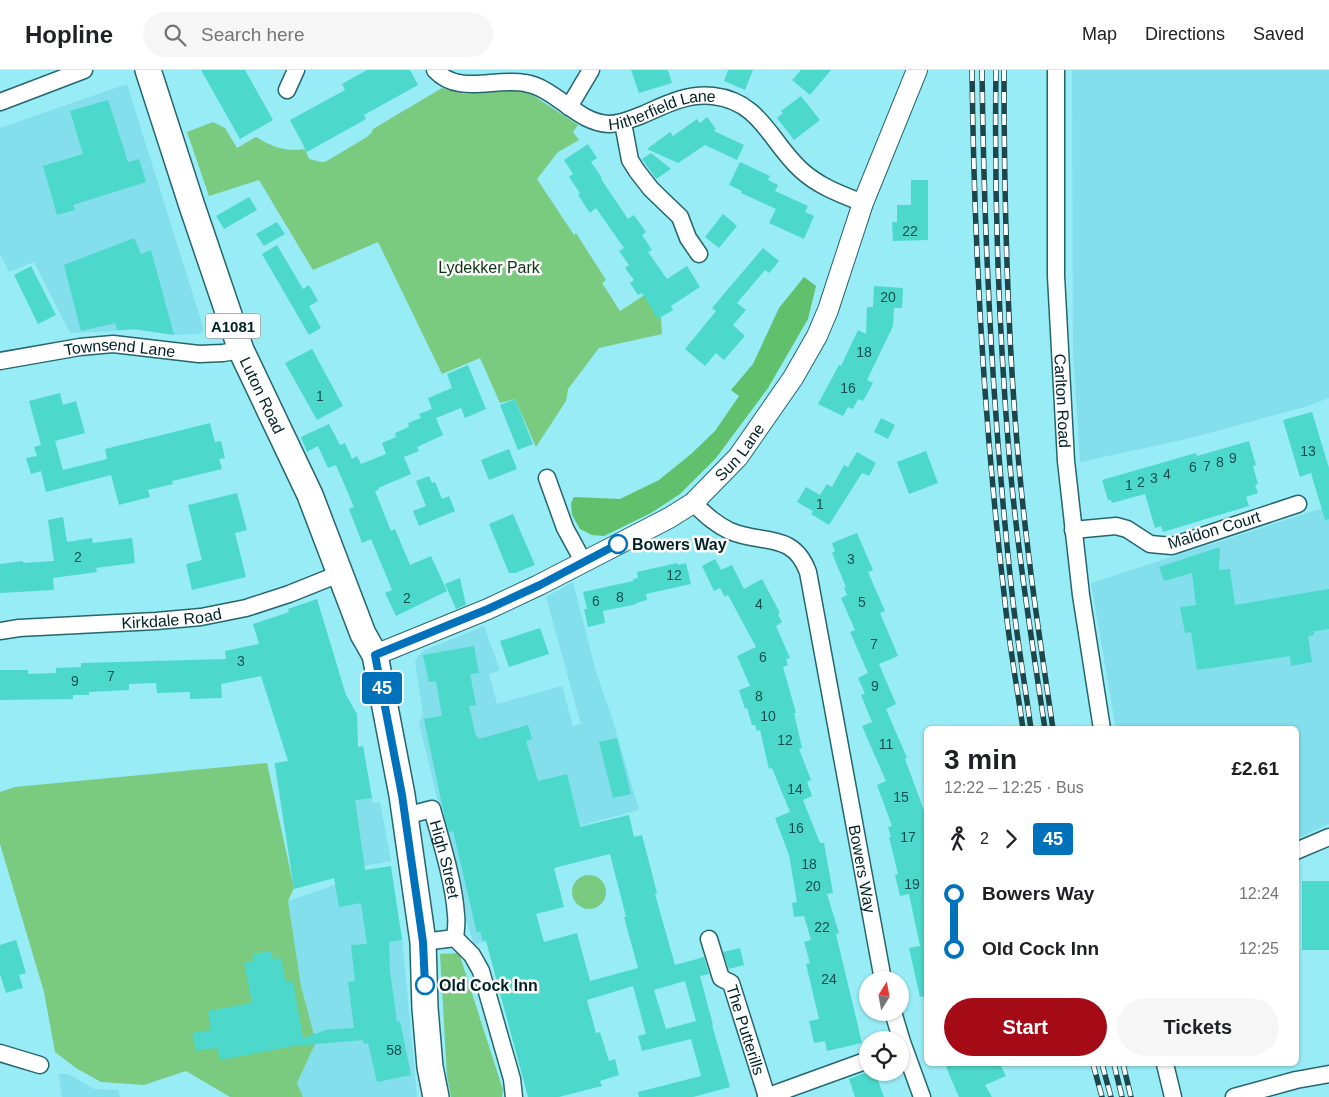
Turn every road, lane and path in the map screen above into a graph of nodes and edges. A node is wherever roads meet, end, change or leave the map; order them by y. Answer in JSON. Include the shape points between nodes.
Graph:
{"nodes":[{"id":1,"x":84,"y":70,"type":"edge"},
{"id":2,"x":148,"y":70,"type":"edge"},
{"id":3,"x":296,"y":70,"type":"edge"},
{"id":4,"x":435,"y":70,"type":"edge"},
{"id":5,"x":591,"y":70,"type":"edge"},
{"id":6,"x":916,"y":70,"type":"edge"},
{"id":7,"x":1056,"y":70,"type":"edge"},
{"id":8,"x":287,"y":90,"type":"dead end"},
{"id":9,"x":0,"y":102,"type":"edge"},
{"id":10,"x":569,"y":107,"type":"junction"},
{"id":11,"x":623,"y":123,"type":"junction"},
{"id":12,"x":862,"y":203,"type":"junction"},
{"id":13,"x":699,"y":254,"type":"dead end"},
{"id":14,"x":241,"y":350,"type":"junction"},
{"id":15,"x":0,"y":361,"type":"edge"},
{"id":16,"x":547,"y":478,"type":"dead end"},
{"id":17,"x":693,"y":503,"type":"junction"},
{"id":18,"x":1298,"y":504,"type":"dead end"},
{"id":19,"x":1074,"y":530,"type":"junction"},
{"id":20,"x":583,"y":561,"type":"junction"},
{"id":21,"x":339,"y":574,"type":"junction"},
{"id":22,"x":0,"y":631,"type":"edge"},
{"id":23,"x":375,"y":655,"type":"junction"},
{"id":24,"x":1102,"y":726,"type":"edge"},
{"id":25,"x":405,"y":816,"type":"junction"},
{"id":26,"x":1329,"y":837,"type":"edge"},
{"id":27,"x":1299,"y":851,"type":"edge"},
{"id":28,"x":455,"y":938,"type":"junction"},
{"id":29,"x":709,"y":939,"type":"dead end"},
{"id":30,"x":423,"y":942,"type":"junction"},
{"id":31,"x":882,"y":971,"type":"edge"},
{"id":32,"x":0,"y":1052,"type":"edge"},
{"id":33,"x":859,"y":1063,"type":"edge"},
{"id":34,"x":40,"y":1065,"type":"dead end"},
{"id":35,"x":909,"y":1065,"type":"edge"},
{"id":36,"x":1165,"y":1066,"type":"edge"},
{"id":37,"x":1329,"y":1074,"type":"edge"},
{"id":38,"x":436,"y":1097,"type":"edge"},
{"id":39,"x":514,"y":1097,"type":"edge"},
{"id":40,"x":766,"y":1097,"type":"edge"},
{"id":41,"x":922,"y":1097,"type":"edge"},
{"id":42,"x":1173,"y":1097,"type":"edge"},
{"id":43,"x":1234,"y":1097,"type":"edge"}],
"edges":[{"from":1,"to":9,"type":"street"},
{"from":2,"to":14,"type":"main road","name":"Luton Road","number":"A1081"},
{"from":3,"to":8,"type":"street"},
{"from":4,"to":10,"type":"street","name":"Hitherfield Lane","via":[[460,84],[510,81],[538,86]]},
{"from":5,"to":10,"type":"street"},
{"from":6,"to":12,"type":"street","name":"Sun Lane"},
{"from":7,"to":19,"type":"street","name":"Carlton Road","via":[[1056,276],[1066,461]]},
{"from":10,"to":11,"type":"street","name":"Hitherfield Lane","via":[[598,122]]},
{"from":11,"to":12,"type":"street","name":"Hitherfield Lane","via":[[686,97],[700,95],[728,99],[755,114],[795,164],[818,183]]},
{"from":11,"to":13,"type":"street","via":[[630,160],[651,189],[680,217]]},
{"from":12,"to":17,"type":"street","name":"Sun Lane","via":[[828,310],[808,353],[738,457]]},
{"from":14,"to":15,"type":"street","name":"Townsend Lane","via":[[199,354],[113,344],[80,346]]},
{"from":14,"to":21,"type":"main road","name":"Luton Road","number":"A1081","via":[[310,495]]},
{"from":16,"to":20,"type":"street","via":[[564,528]]},
{"from":17,"to":20,"type":"street","name":"Sun Lane"},
{"from":17,"to":31,"type":"street","name":"Bowers Way","via":[[712,522],[732,532],[782,542],[804,561]]},
{"from":18,"to":19,"type":"street","name":"Maldon Court","via":[[1172,546],[1150,544],[1116,526]]},
{"from":19,"to":24,"type":"street","name":"Carlton Road"},
{"from":20,"to":23,"type":"street","name":"Sun Lane","via":[[480,613]]},
{"from":21,"to":22,"type":"street","name":"Kirkdale Road","via":[[246,608],[201,617]]},
{"from":21,"to":23,"type":"main road","name":"High Street","number":"A1081"},
{"from":23,"to":25,"type":"main road","name":"High Street","number":"A1081"},
{"from":25,"to":28,"type":"street","name":"High Street","via":[[432,809],[457,916]]},
{"from":25,"to":30,"type":"main road","name":"High Street","number":"A1081"},
{"from":26,"to":27,"type":"street"},
{"from":28,"to":30,"type":"street"},
{"from":28,"to":39,"type":"street","via":[[472,955],[481,971],[512,1079]]},
{"from":29,"to":40,"type":"street","name":"The Putterills","via":[[721,978],[731,984]]},
{"from":30,"to":38,"type":"main road","name":"High Street","number":"A1081","via":[[425,1008]]},
{"from":32,"to":34,"type":"street"},
{"from":33,"to":40,"type":"street"},
{"from":35,"to":41,"type":"street"},
{"from":36,"to":42,"type":"street"},
{"from":37,"to":43,"type":"street"}]}
